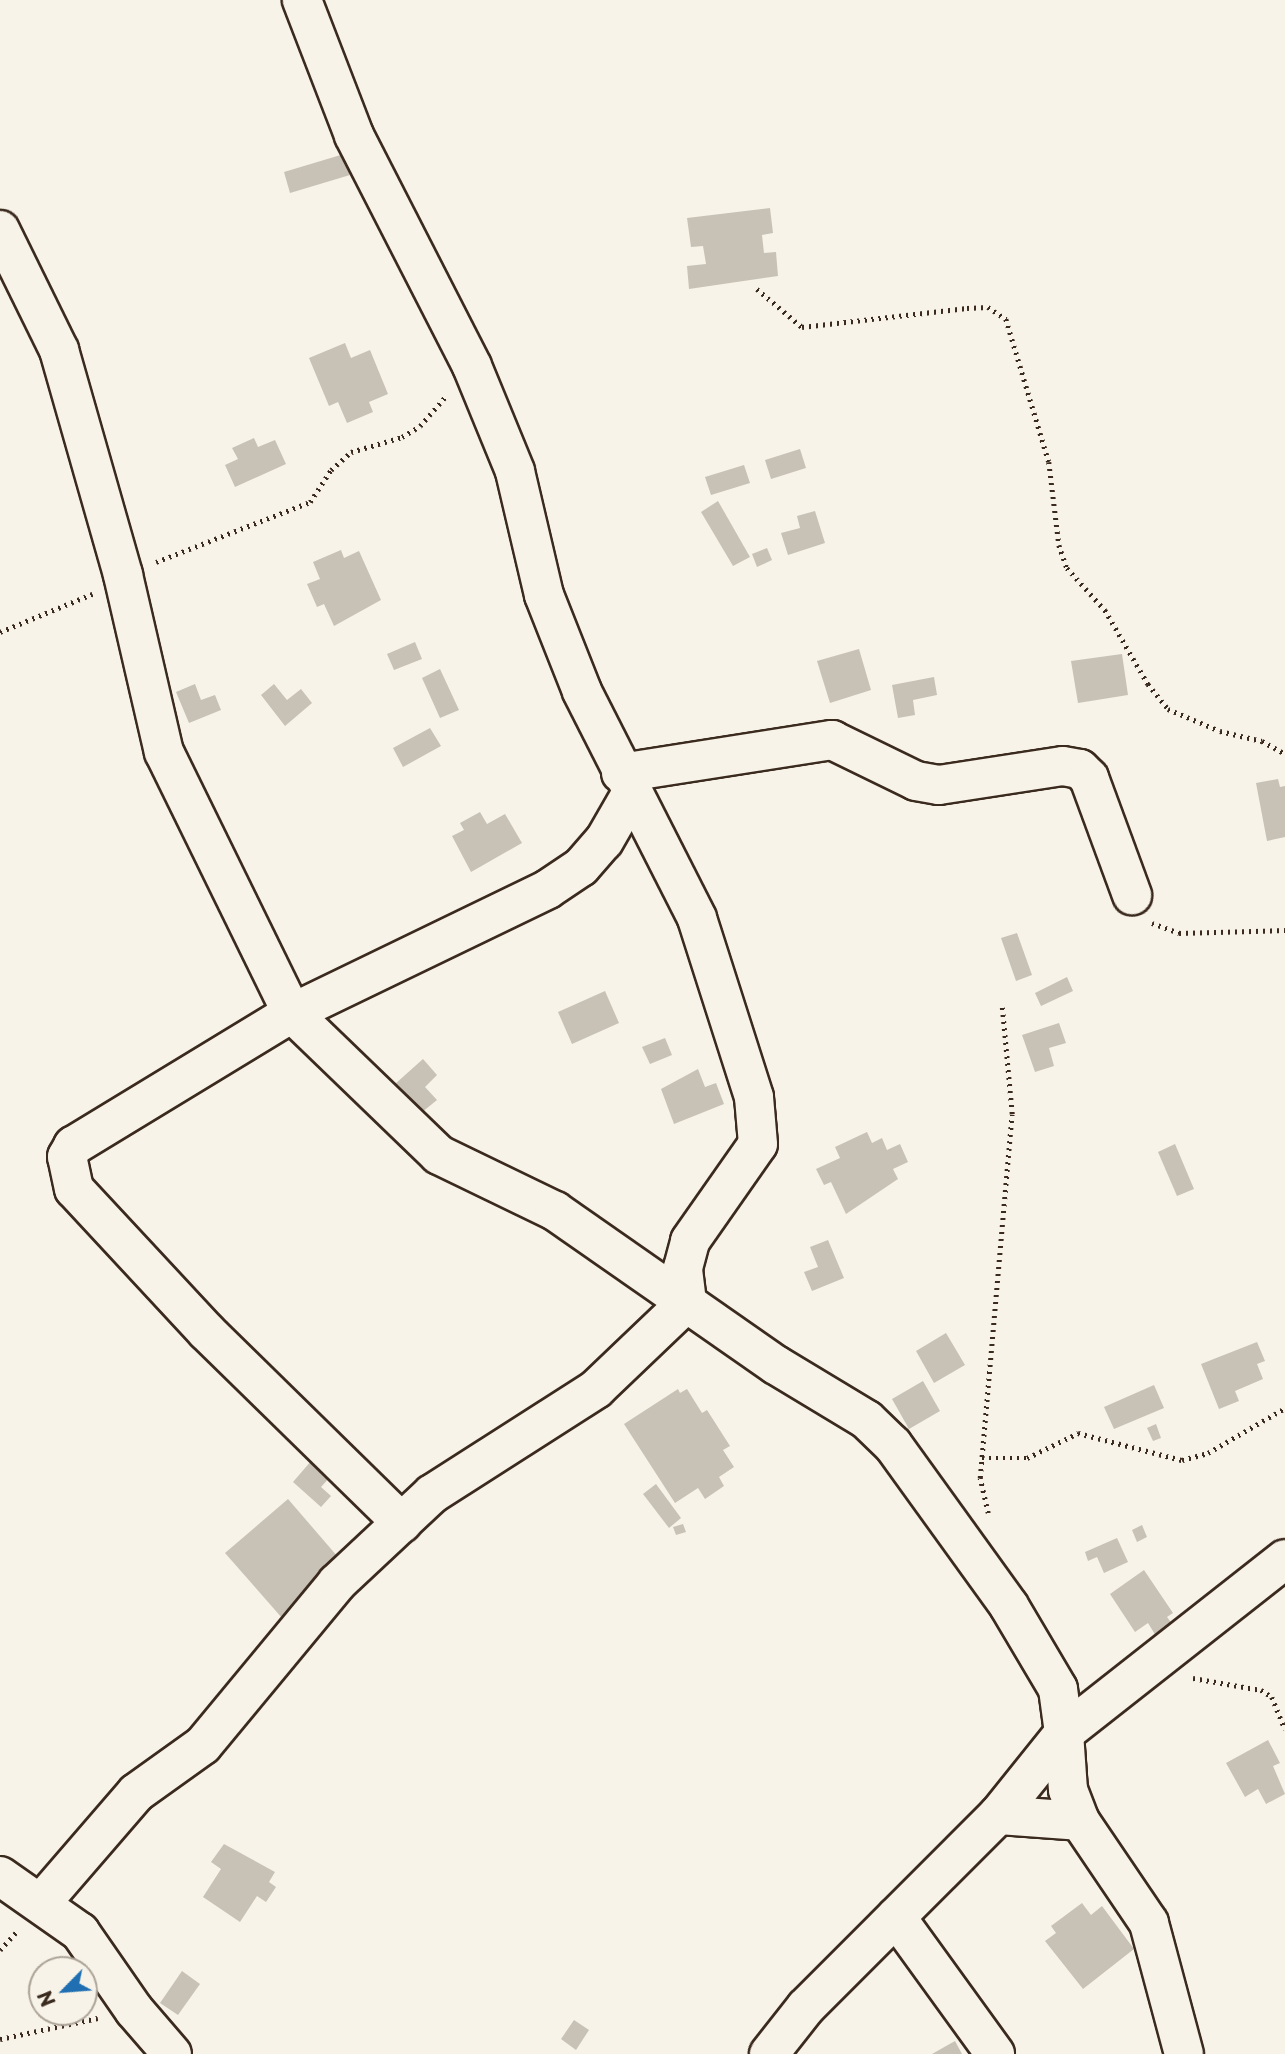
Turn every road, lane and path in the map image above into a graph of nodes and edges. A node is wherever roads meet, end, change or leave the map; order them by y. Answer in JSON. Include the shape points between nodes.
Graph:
{"nodes":[{"id":1,"x":302,"y":0,"type":"edge"},
{"id":2,"x":0,"y":230,"type":"edge"},
{"id":3,"x":757,"y":289,"type":"dead end"},
{"id":4,"x":472,"y":366,"type":"junction"},
{"id":5,"x":123,"y":575,"type":"junction"},
{"id":6,"x":0,"y":632,"type":"edge"},
{"id":7,"x":1285,"y":754,"type":"edge"},
{"id":8,"x":626,"y":784,"type":"junction"},
{"id":9,"x":1132,"y":895,"type":"joint"},
{"id":10,"x":1285,"y":930,"type":"edge"},
{"id":11,"x":1002,"y":1007,"type":"dead end"},
{"id":12,"x":292,"y":1013,"type":"junction"},
{"id":13,"x":687,"y":1302,"type":"junction"},
{"id":14,"x":1285,"y":1408,"type":"edge"},
{"id":15,"x":982,"y":1458,"type":"junction"},
{"id":16,"x":988,"y":1516,"type":"dead end"},
{"id":17,"x":402,"y":1523,"type":"junction"},
{"id":18,"x":1285,"y":1559,"type":"edge"},
{"id":19,"x":1143,"y":1670,"type":"junction"},
{"id":20,"x":1285,"y":1730,"type":"edge"},
{"id":21,"x":1064,"y":1733,"type":"junction"},
{"id":22,"x":998,"y":1815,"type":"junction"},
{"id":23,"x":1080,"y":1821,"type":"junction"},
{"id":24,"x":0,"y":1876,"type":"edge"},
{"id":25,"x":42,"y":1902,"type":"junction"},
{"id":26,"x":896,"y":1917,"type":"junction"},
{"id":27,"x":134,"y":2010,"type":"junction"},
{"id":28,"x":0,"y":2039,"type":"edge"},
{"id":29,"x":172,"y":2054,"type":"edge"},
{"id":30,"x":769,"y":2054,"type":"edge"},
{"id":31,"x":995,"y":2054,"type":"edge"},
{"id":32,"x":1184,"y":2054,"type":"edge"}],
"edges":[{"from":1,"to":4,"type":"street","via":[[354,135]]},
{"from":2,"to":5,"type":"street","via":[[59,350]]},
{"from":3,"to":7,"type":"path","via":[[802,327],[988,307],[1006,319],[1049,462],[1059,545],[1067,568],[1113,621],[1147,684],[1168,709],[1220,731],[1262,741]]},
{"from":4,"to":5,"type":"path","via":[[420,426],[402,437],[351,452],[331,470],[310,502]]},
{"from":4,"to":8,"type":"street","via":[[514,471],[558,634]]},
{"from":5,"to":6,"type":"path","via":[[93,593]]},
{"from":5,"to":12,"type":"street","via":[[164,752]]},
{"from":8,"to":9,"type":"street","via":[[832,740],[916,781],[939,785],[1063,766],[1080,769],[1089,778]]},
{"from":8,"to":12,"type":"street","via":[[604,841],[581,867],[548,889]]},
{"from":8,"to":13,"type":"street","via":[[697,918],[759,1124],[758,1144],[748,1162],[686,1252]]},
{"from":9,"to":10,"type":"path","via":[[1147,920],[1179,933]]},
{"from":11,"to":15,"type":"path","via":[[1012,1114]]},
{"from":12,"to":13,"type":"street","via":[[439,1155],[555,1211]]},
{"from":12,"to":17,"type":"street","via":[[73,1146],[67,1157],[67,1175],[74,1189],[207,1332]]},
{"from":13,"to":17,"type":"street","via":[[596,1389],[459,1474]]},
{"from":13,"to":21,"type":"street","via":[[776,1365],[844,1402],[893,1445],[1016,1618],[1058,1689]]},
{"from":14,"to":15,"type":"path","via":[[1208,1453],[1182,1460],[1078,1433],[1027,1458]]},
{"from":15,"to":16,"type":"path","via":[[980,1478]]},
{"from":17,"to":25,"type":"street","via":[[337,1583],[203,1745],[136,1793]]},
{"from":18,"to":19,"type":"street"},
{"from":19,"to":20,"type":"path","via":[[1261,1690],[1272,1697]]},
{"from":19,"to":21,"type":"street"},
{"from":21,"to":22,"type":"street"},
{"from":21,"to":23,"type":"street","via":[[1068,1790]]},
{"from":22,"to":23,"type":"street"},
{"from":22,"to":26,"type":"street"},
{"from":23,"to":32,"type":"street","via":[[1149,1923]]},
{"from":24,"to":25,"type":"street"},
{"from":25,"to":27,"type":"street","via":[[80,1932]]},
{"from":26,"to":30,"type":"street","via":[[806,2007]]},
{"from":26,"to":31,"type":"street"},
{"from":27,"to":28,"type":"path"},
{"from":27,"to":29,"type":"street"}]}
